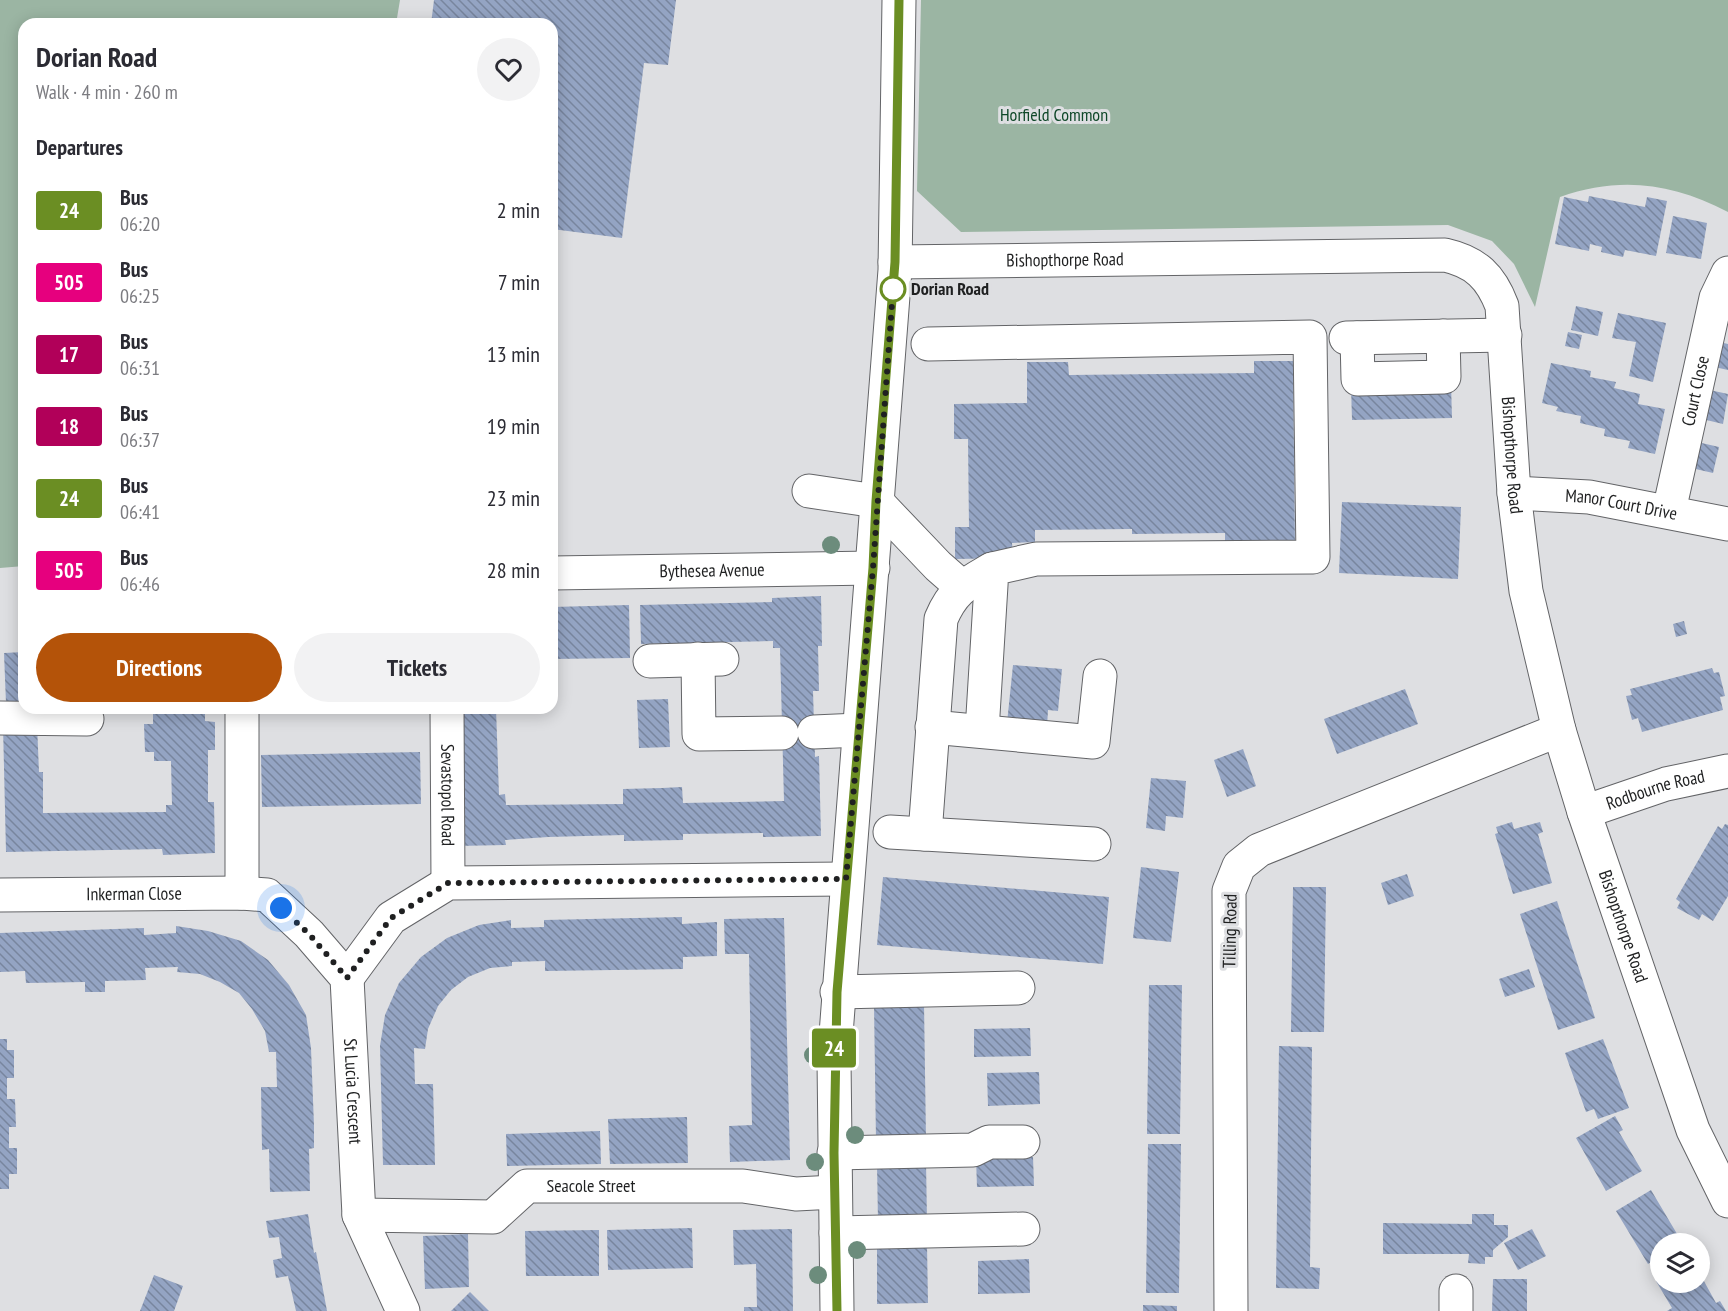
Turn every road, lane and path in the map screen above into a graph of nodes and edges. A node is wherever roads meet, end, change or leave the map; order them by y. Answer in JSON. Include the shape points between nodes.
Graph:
{"nodes":[{"id":1,"x":899,"y":0,"type":"edge"},
{"id":2,"x":895,"y":262,"type":"junction"},
{"id":3,"x":1728,"y":274,"type":"edge"},
{"id":4,"x":1505,"y":334,"type":"junction"},
{"id":5,"x":1352,"y":338,"type":"dead end"},
{"id":6,"x":928,"y":344,"type":"dead end"},
{"id":7,"x":809,"y":491,"type":"dead end"},
{"id":8,"x":1514,"y":492,"type":"junction"},
{"id":9,"x":876,"y":501,"type":"junction"},
{"id":10,"x":1669,"y":511,"type":"junction"},
{"id":11,"x":1728,"y":524,"type":"edge"},
{"id":12,"x":873,"y":568,"type":"junction"},
{"id":13,"x":992,"y":569,"type":"junction"},
{"id":14,"x":558,"y":573,"type":"edge"},
{"id":15,"x":962,"y":586,"type":"junction"},
{"id":16,"x":650,"y":661,"type":"dead end"},
{"id":17,"x":1100,"y":676,"type":"dead end"},
{"id":18,"x":242,"y":714,"type":"edge"},
{"id":19,"x":447,"y":714,"type":"edge"},
{"id":20,"x":0,"y":718,"type":"edge"},
{"id":21,"x":87,"y":718,"type":"dead end"},
{"id":22,"x":932,"y":728,"type":"junction"},
{"id":23,"x":859,"y":730,"type":"junction"},
{"id":24,"x":1559,"y":730,"type":"junction"},
{"id":25,"x":982,"y":731,"type":"junction"},
{"id":26,"x":814,"y":732,"type":"dead end"},
{"id":27,"x":782,"y":733,"type":"dead end"},
{"id":28,"x":1728,"y":771,"type":"edge"},
{"id":29,"x":1584,"y":812,"type":"junction"},
{"id":30,"x":890,"y":832,"type":"dead end"},
{"id":31,"x":925,"y":834,"type":"junction"},
{"id":32,"x":1094,"y":844,"type":"dead end"},
{"id":33,"x":846,"y":879,"type":"junction"},
{"id":34,"x":448,"y":883,"type":"junction"},
{"id":35,"x":254,"y":894,"type":"junction"},
{"id":36,"x":0,"y":895,"type":"edge"},
{"id":37,"x":347,"y":978,"type":"junction"},
{"id":38,"x":1018,"y":988,"type":"dead end"},
{"id":39,"x":837,"y":992,"type":"junction"},
{"id":40,"x":1023,"y":1142,"type":"dead end"},
{"id":41,"x":834,"y":1153,"type":"junction"},
{"id":42,"x":835,"y":1192,"type":"junction"},
{"id":43,"x":1728,"y":1201,"type":"edge"},
{"id":44,"x":359,"y":1215,"type":"junction"},
{"id":45,"x":1023,"y":1229,"type":"dead end"},
{"id":46,"x":836,"y":1233,"type":"junction"},
{"id":47,"x":403,"y":1311,"type":"edge"},
{"id":48,"x":837,"y":1311,"type":"edge"},
{"id":49,"x":1231,"y":1311,"type":"edge"}],
"edges":[{"from":1,"to":2,"type":"street"},
{"from":2,"to":4,"type":"street","name":"Bishopthorpe Road","via":[[1445,255],[1475,265],[1492,284],[1502,306]]},
{"from":2,"to":9,"type":"street"},
{"from":3,"to":10,"type":"street","name":"Court Close","via":[[1716,298]]},
{"from":4,"to":5,"type":"street"},
{"from":4,"to":8,"type":"street","name":"Bishopthorpe Road"},
{"from":6,"to":13,"type":"street","via":[[1310,338],[1313,557],[1036,560]]},
{"from":7,"to":9,"type":"street"},
{"from":8,"to":10,"type":"street","name":"Manor Court Drive","via":[[1589,497]]},
{"from":8,"to":24,"type":"street","name":"Bishopthorpe Road","via":[[1526,591]]},
{"from":9,"to":12,"type":"street"},
{"from":9,"to":15,"type":"street"},
{"from":10,"to":11,"type":"street","name":"Manor Court Drive"},
{"from":12,"to":14,"type":"street","name":"Bythesea Avenue"},
{"from":12,"to":23,"type":"street"},
{"from":13,"to":15,"type":"street"},
{"from":13,"to":25,"type":"street"},
{"from":15,"to":22,"type":"street","via":[[949,599],[941,619]]},
{"from":16,"to":27,"type":"street","via":[[710,659],[699,734]]},
{"from":17,"to":25,"type":"street","via":[[1093,742]]},
{"from":18,"to":35,"type":"street"},
{"from":19,"to":34,"type":"street","name":"Sevastopol Road"},
{"from":20,"to":21,"type":"street"},
{"from":22,"to":25,"type":"street"},
{"from":22,"to":31,"type":"street"},
{"from":23,"to":26,"type":"street"},
{"from":23,"to":33,"type":"street"},
{"from":24,"to":29,"type":"street","name":"Bishopthorpe Road"},
{"from":24,"to":49,"type":"street","name":"Tilling Road","via":[[1259,850],[1239,866],[1229,891]]},
{"from":28,"to":29,"type":"street","name":"Rodbourne Road","via":[[1666,784]]},
{"from":29,"to":43,"type":"street","name":"Bishopthorpe Road","via":[[1693,1130]]},
{"from":30,"to":31,"type":"street"},
{"from":31,"to":32,"type":"street"},
{"from":33,"to":34,"type":"street"},
{"from":33,"to":39,"type":"street"},
{"from":34,"to":37,"type":"street","via":[[391,918]]},
{"from":35,"to":36,"type":"street","name":"Inkerman Close"},
{"from":35,"to":37,"type":"street","via":[[309,934]]},
{"from":37,"to":44,"type":"street","name":"St Lucia Crescent"},
{"from":38,"to":39,"type":"street"},
{"from":39,"to":41,"type":"street"},
{"from":40,"to":41,"type":"street","via":[[989,1142],[973,1150]]},
{"from":41,"to":42,"type":"street"},
{"from":42,"to":44,"type":"street","name":"Seacole Street","via":[[796,1194],[743,1186],[527,1186],[493,1217]]},
{"from":42,"to":46,"type":"street"},
{"from":44,"to":47,"type":"street","name":"St Lucia Crescent"},
{"from":45,"to":46,"type":"street"},
{"from":46,"to":48,"type":"street"}]}
